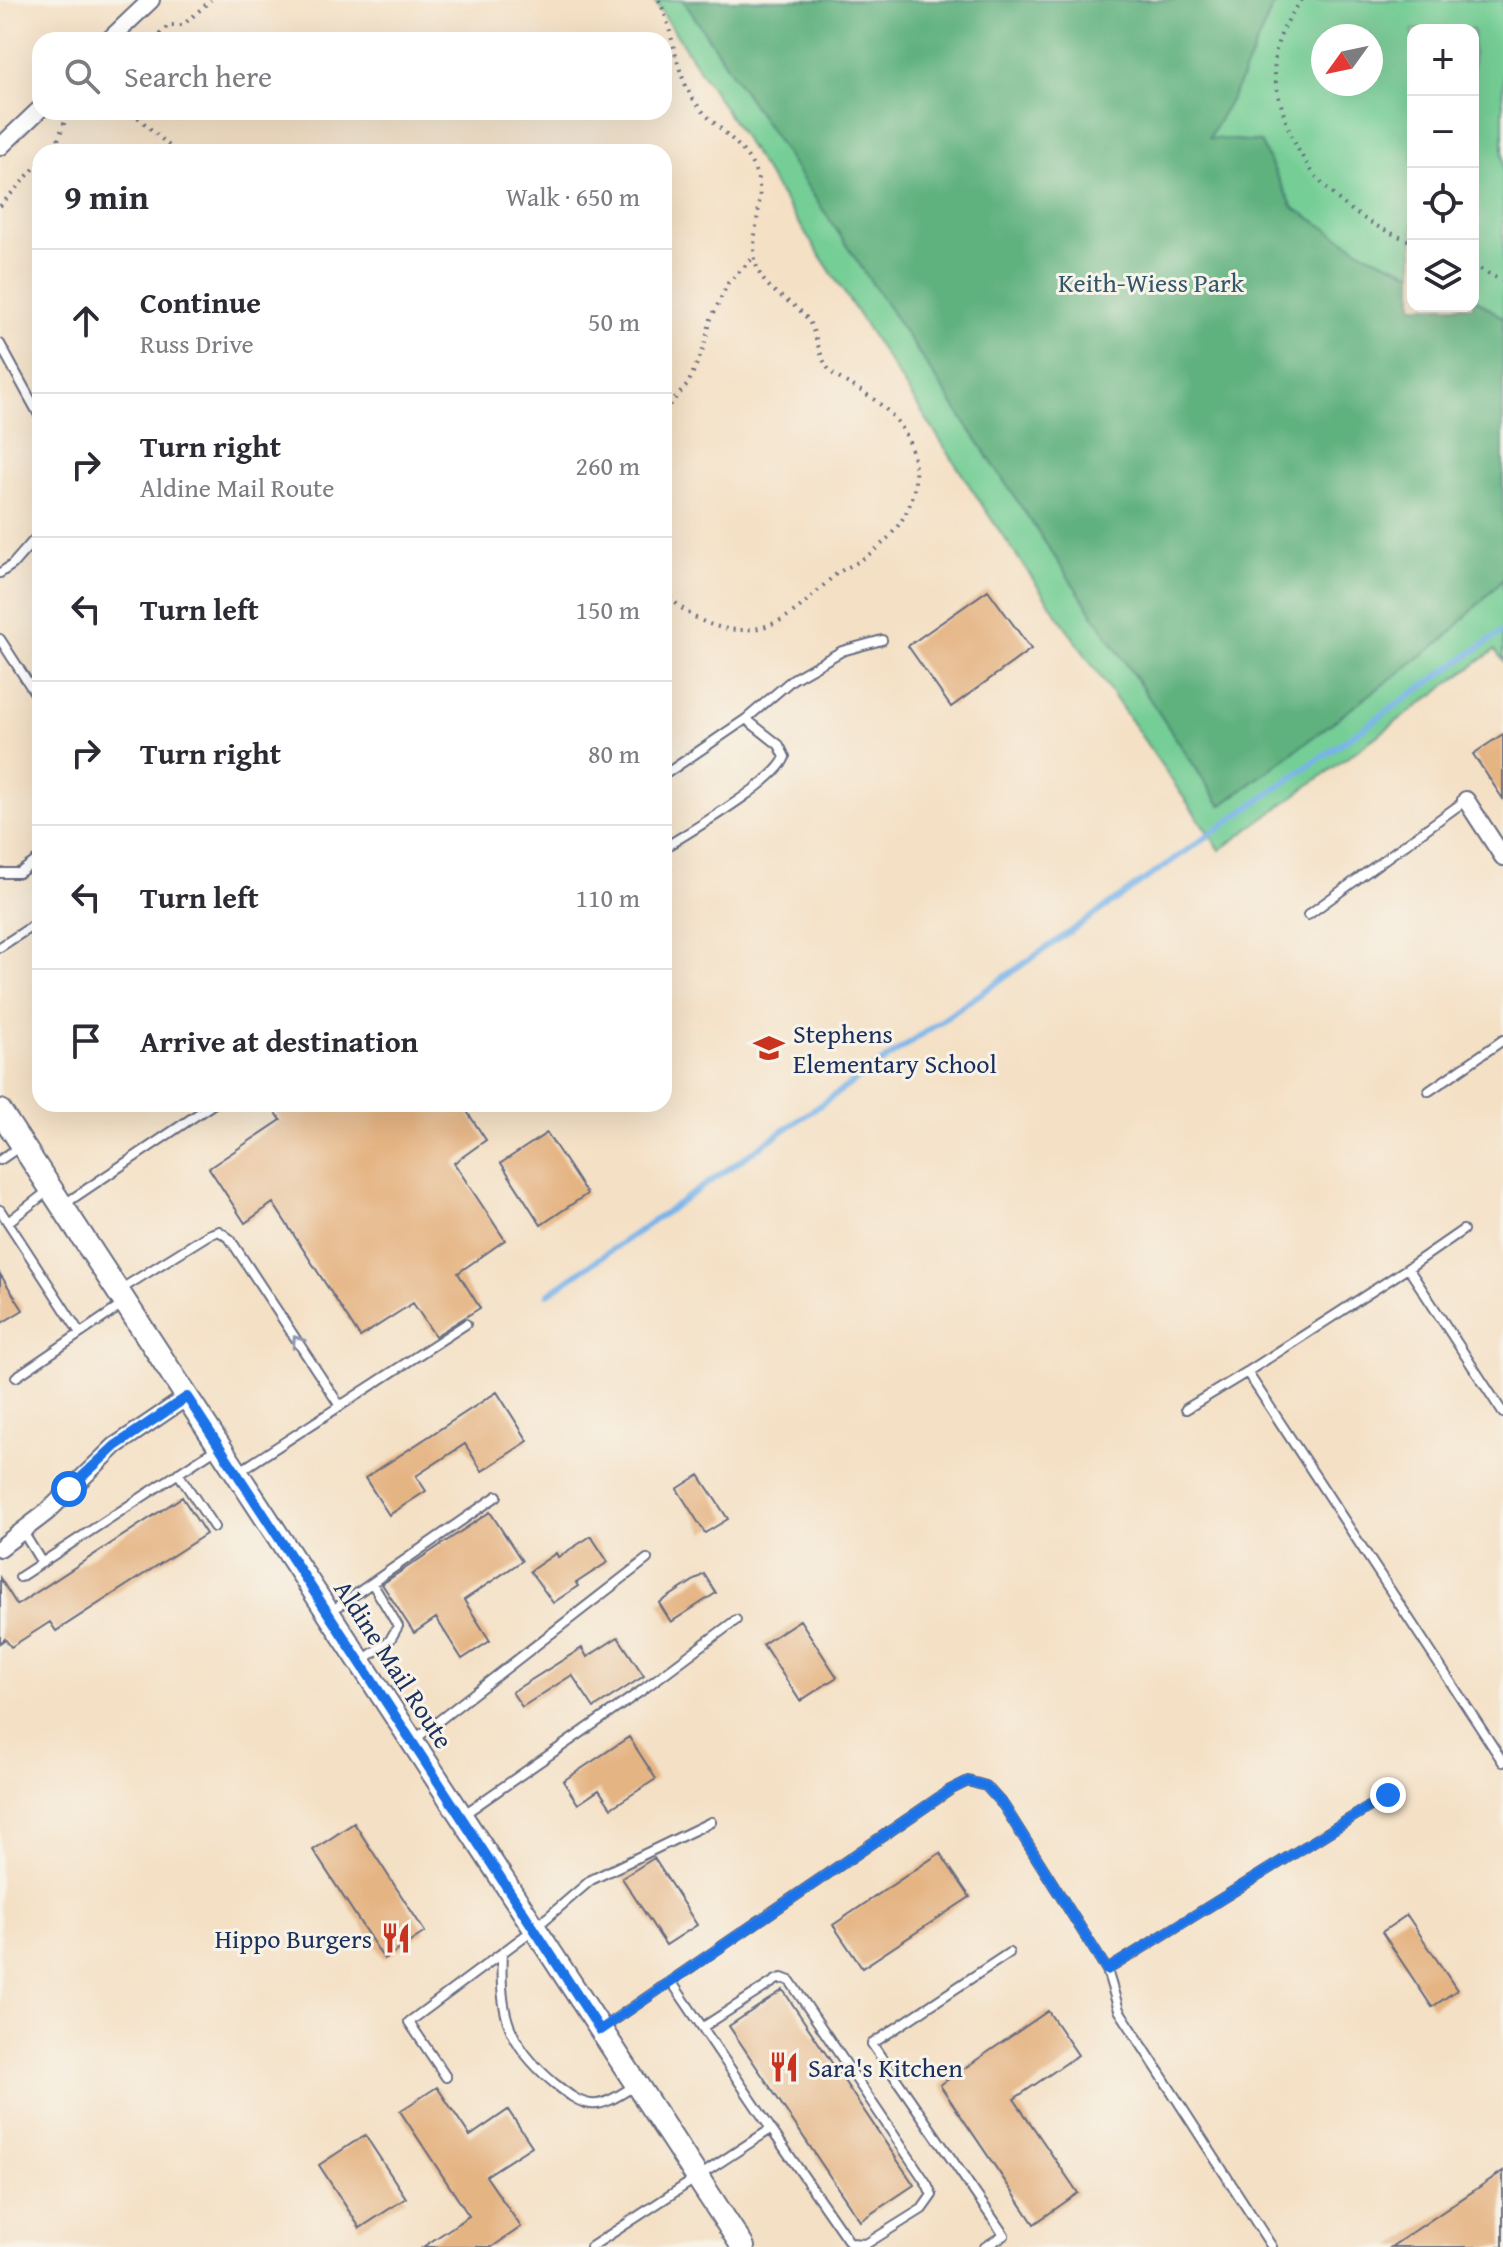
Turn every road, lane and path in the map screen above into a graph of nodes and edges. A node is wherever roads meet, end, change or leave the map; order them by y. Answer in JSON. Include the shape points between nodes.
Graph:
{"nodes":[{"id":1,"x":151,"y":0,"type":"edge"},
{"id":2,"x":211,"y":0,"type":"edge"},
{"id":3,"x":659,"y":0,"type":"edge"},
{"id":4,"x":1302,"y":0,"type":"edge"},
{"id":5,"x":117,"y":32,"type":"edge"},
{"id":6,"x":162,"y":32,"type":"edge"},
{"id":7,"x":672,"y":32,"type":"edge"},
{"id":8,"x":672,"y":33,"type":"edge"},
{"id":9,"x":32,"y":117,"type":"edge"},
{"id":10,"x":65,"y":120,"type":"edge"},
{"id":11,"x":141,"y":120,"type":"edge"},
{"id":12,"x":55,"y":144,"type":"edge"},
{"id":13,"x":167,"y":144,"type":"edge"},
{"id":14,"x":0,"y":147,"type":"edge"},
{"id":15,"x":32,"y":171,"type":"edge"},
{"id":16,"x":0,"y":206,"type":"edge"},
{"id":17,"x":1407,"y":240,"type":"edge"},
{"id":18,"x":753,"y":258,"type":"junction"},
{"id":19,"x":1479,"y":269,"type":"edge"},
{"id":20,"x":1503,"y":281,"type":"edge"},
{"id":21,"x":0,"y":344,"type":"edge"},
{"id":22,"x":32,"y":402,"type":"edge"},
{"id":23,"x":672,"y":402,"type":"edge"},
{"id":24,"x":32,"y":542,"type":"edge"},
{"id":25,"x":0,"y":573,"type":"edge"},
{"id":26,"x":672,"y":598,"type":"edge"},
{"id":27,"x":0,"y":639,"type":"edge"},
{"id":28,"x":882,"y":640,"type":"dead end"},
{"id":29,"x":32,"y":689,"type":"edge"},
{"id":30,"x":746,"y":719,"type":"junction"},
{"id":31,"x":672,"y":770,"type":"edge"},
{"id":32,"x":1466,"y":800,"type":"joint"},
{"id":33,"x":672,"y":843,"type":"edge"},
{"id":34,"x":1503,"y":857,"type":"edge"},
{"id":35,"x":32,"y":864,"type":"edge"},
{"id":36,"x":0,"y":873,"type":"edge"},
{"id":37,"x":1308,"y":915,"type":"dead end"},
{"id":38,"x":32,"y":926,"type":"edge"},
{"id":39,"x":0,"y":947,"type":"edge"},
{"id":40,"x":1503,"y":1040,"type":"edge"},
{"id":41,"x":1429,"y":1091,"type":"dead end"},
{"id":42,"x":0,"y":1111,"type":"edge"},
{"id":43,"x":200,"y":1112,"type":"edge"},
{"id":44,"x":22,"y":1145,"type":"junction"},
{"id":45,"x":0,"y":1160,"type":"edge"},
{"id":46,"x":57,"y":1197,"type":"junction"},
{"id":47,"x":0,"y":1210,"type":"edge"},
{"id":48,"x":8,"y":1222,"type":"junction"},
{"id":49,"x":1463,"y":1230,"type":"dead end"},
{"id":50,"x":1408,"y":1268,"type":"junction"},
{"id":51,"x":122,"y":1297,"type":"junction"},
{"id":52,"x":466,"y":1324,"type":"dead end"},
{"id":53,"x":80,"y":1333,"type":"junction"},
{"id":54,"x":1247,"y":1372,"type":"junction"},
{"id":55,"x":16,"y":1377,"type":"dead end"},
{"id":56,"x":187,"y":1397,"type":"junction"},
{"id":57,"x":340,"y":1406,"type":"junction"},
{"id":58,"x":1186,"y":1409,"type":"dead end"},
{"id":59,"x":1503,"y":1413,"type":"edge"},
{"id":60,"x":219,"y":1446,"type":"junction"},
{"id":61,"x":178,"y":1473,"type":"junction"},
{"id":62,"x":236,"y":1473,"type":"junction"},
{"id":63,"x":497,"y":1496,"type":"dead end"},
{"id":64,"x":214,"y":1527,"type":"dead end"},
{"id":65,"x":23,"y":1532,"type":"junction"},
{"id":66,"x":0,"y":1548,"type":"edge"},
{"id":67,"x":647,"y":1559,"type":"dead end"},
{"id":68,"x":42,"y":1563,"type":"junction"},
{"id":69,"x":20,"y":1577,"type":"dead end"},
{"id":70,"x":372,"y":1583,"type":"junction"},
{"id":71,"x":328,"y":1613,"type":"junction"},
{"id":72,"x":736,"y":1620,"type":"dead end"},
{"id":73,"x":360,"y":1663,"type":"junction"},
{"id":74,"x":411,"y":1742,"type":"junction"},
{"id":75,"x":1503,"y":1762,"type":"edge"},
{"id":76,"x":1388,"y":1795,"type":"dead end"},
{"id":77,"x":460,"y":1816,"type":"junction"},
{"id":78,"x":711,"y":1822,"type":"dead end"},
{"id":79,"x":534,"y":1929,"type":"junction"},
{"id":80,"x":502,"y":1953,"type":"junction"},
{"id":81,"x":1009,"y":1953,"type":"dead end"},
{"id":82,"x":1107,"y":1970,"type":"junction"},
{"id":83,"x":671,"y":1981,"type":"junction"},
{"id":84,"x":703,"y":2027,"type":"junction"},
{"id":85,"x":600,"y":2030,"type":"junction"},
{"id":86,"x":446,"y":2077,"type":"dead end"},
{"id":87,"x":637,"y":2085,"type":"junction"},
{"id":88,"x":771,"y":2129,"type":"junction"},
{"id":89,"x":698,"y":2179,"type":"junction"},
{"id":90,"x":591,"y":2247,"type":"edge"},
{"id":91,"x":743,"y":2247,"type":"edge"},
{"id":92,"x":985,"y":2247,"type":"edge"},
{"id":93,"x":1272,"y":2247,"type":"edge"}],
"edges":[{"from":1,"to":5,"type":"street"},
{"from":2,"to":6,"type":"path","via":[[183,25],[169,25]]},
{"from":3,"to":7,"type":"path"},
{"from":4,"to":17,"type":"path","via":[[1276,50],[1275,86],[1291,139],[1314,175],[1341,203]]},
{"from":8,"to":18,"type":"path","via":[[689,93],[739,144],[757,175],[761,200]]},
{"from":9,"to":14,"type":"street"},
{"from":10,"to":12,"type":"path"},
{"from":11,"to":13,"type":"path"},
{"from":15,"to":16,"type":"path"},
{"from":18,"to":23,"type":"path","via":[[728,283],[688,384]]},
{"from":18,"to":26,"type":"path","via":[[768,286],[807,318],[830,370],[882,404],[902,427],[914,456],[914,489],[895,532],[884,543],[791,614],[764,627],[735,631],[710,625]]},
{"from":19,"to":20,"type":"path"},
{"from":21,"to":22,"type":"lane"},
{"from":24,"to":25,"type":"lane"},
{"from":27,"to":29,"type":"lane"},
{"from":28,"to":30,"type":"lane","via":[[842,651],[793,679]]},
{"from":30,"to":31,"type":"lane"},
{"from":30,"to":33,"type":"lane","via":[[779,745],[785,757],[782,767]]},
{"from":32,"to":34,"type":"street"},
{"from":32,"to":37,"type":"lane"},
{"from":35,"to":36,"type":"lane","via":[[19,873]]},
{"from":38,"to":39,"type":"lane"},
{"from":40,"to":41,"type":"lane"},
{"from":42,"to":44,"type":"main road","name":"Aldine Mail Route"},
{"from":43,"to":46,"type":"lane"},
{"from":44,"to":45,"type":"lane"},
{"from":44,"to":46,"type":"main road","name":"Aldine Mail Route"},
{"from":46,"to":48,"type":"lane"},
{"from":46,"to":51,"type":"main road","name":"Aldine Mail Route"},
{"from":47,"to":48,"type":"lane"},
{"from":48,"to":53,"type":"lane"},
{"from":49,"to":50,"type":"lane"},
{"from":50,"to":54,"type":"lane"},
{"from":50,"to":59,"type":"lane"},
{"from":51,"to":53,"type":"lane"},
{"from":51,"to":56,"type":"main road","name":"Aldine Mail Route"},
{"from":57,"to":51,"type":"lane","one_way":true,"via":[[230,1239],[219,1231]]},
{"from":52,"to":57,"type":"lane"},
{"from":53,"to":55,"type":"lane"},
{"from":54,"to":58,"type":"lane"},
{"from":54,"to":75,"type":"lane"},
{"from":56,"to":60,"type":"main road","name":"Aldine Mail Route"},
{"from":56,"to":65,"type":"street","via":[[115,1446]]},
{"from":57,"to":62,"type":"lane"},
{"from":60,"to":61,"type":"lane"},
{"from":60,"to":62,"type":"main road","name":"Aldine Mail Route"},
{"from":61,"to":64,"type":"lane"},
{"from":61,"to":68,"type":"lane"},
{"from":62,"to":71,"type":"main road","name":"Aldine Mail Route"},
{"from":63,"to":70,"type":"lane"},
{"from":65,"to":66,"type":"street"},
{"from":65,"to":68,"type":"lane"},
{"from":67,"to":74,"type":"lane"},
{"from":68,"to":69,"type":"lane"},
{"from":70,"to":71,"type":"lane"},
{"from":70,"to":73,"type":"lane","via":[[398,1626],[390,1640]]},
{"from":71,"to":73,"type":"main road","name":"Aldine Mail Route"},
{"from":72,"to":77,"type":"lane"},
{"from":73,"to":74,"type":"main road","name":"Aldine Mail Route"},
{"from":74,"to":77,"type":"main road","name":"Aldine Mail Route"},
{"from":76,"to":82,"type":"lane"},
{"from":77,"to":79,"type":"main road","name":"Aldine Mail Route"},
{"from":78,"to":79,"type":"lane","via":[[591,1880]]},
{"from":79,"to":80,"type":"lane"},
{"from":79,"to":85,"type":"main road","name":"Aldine Mail Route"},
{"from":80,"to":86,"type":"lane","via":[[409,2022]]},
{"from":80,"to":87,"type":"lane","via":[[504,2011],[531,2064],[567,2094],[590,2104]]},
{"from":81,"to":92,"type":"lane","via":[[872,2044],[1004,2235]]},
{"from":82,"to":83,"type":"lane","via":[[1004,1806],[986,1786],[968,1781]]},
{"from":82,"to":93,"type":"lane","via":[[1119,2010]]},
{"from":83,"to":84,"type":"lane"},
{"from":83,"to":85,"type":"lane"},
{"from":84,"to":88,"type":"lane"},
{"from":84,"to":88,"type":"lane","via":[[776,1980],[790,1981],[932,2195],[922,2209],[866,2244],[850,2243]]},
{"from":85,"to":87,"type":"main road","name":"Aldine Mail Route"},
{"from":87,"to":89,"type":"main road","name":"Aldine Mail Route"},
{"from":88,"to":89,"type":"lane"},
{"from":89,"to":90,"type":"lane"},
{"from":89,"to":91,"type":"main road","name":"Aldine Mail Route"}]}
